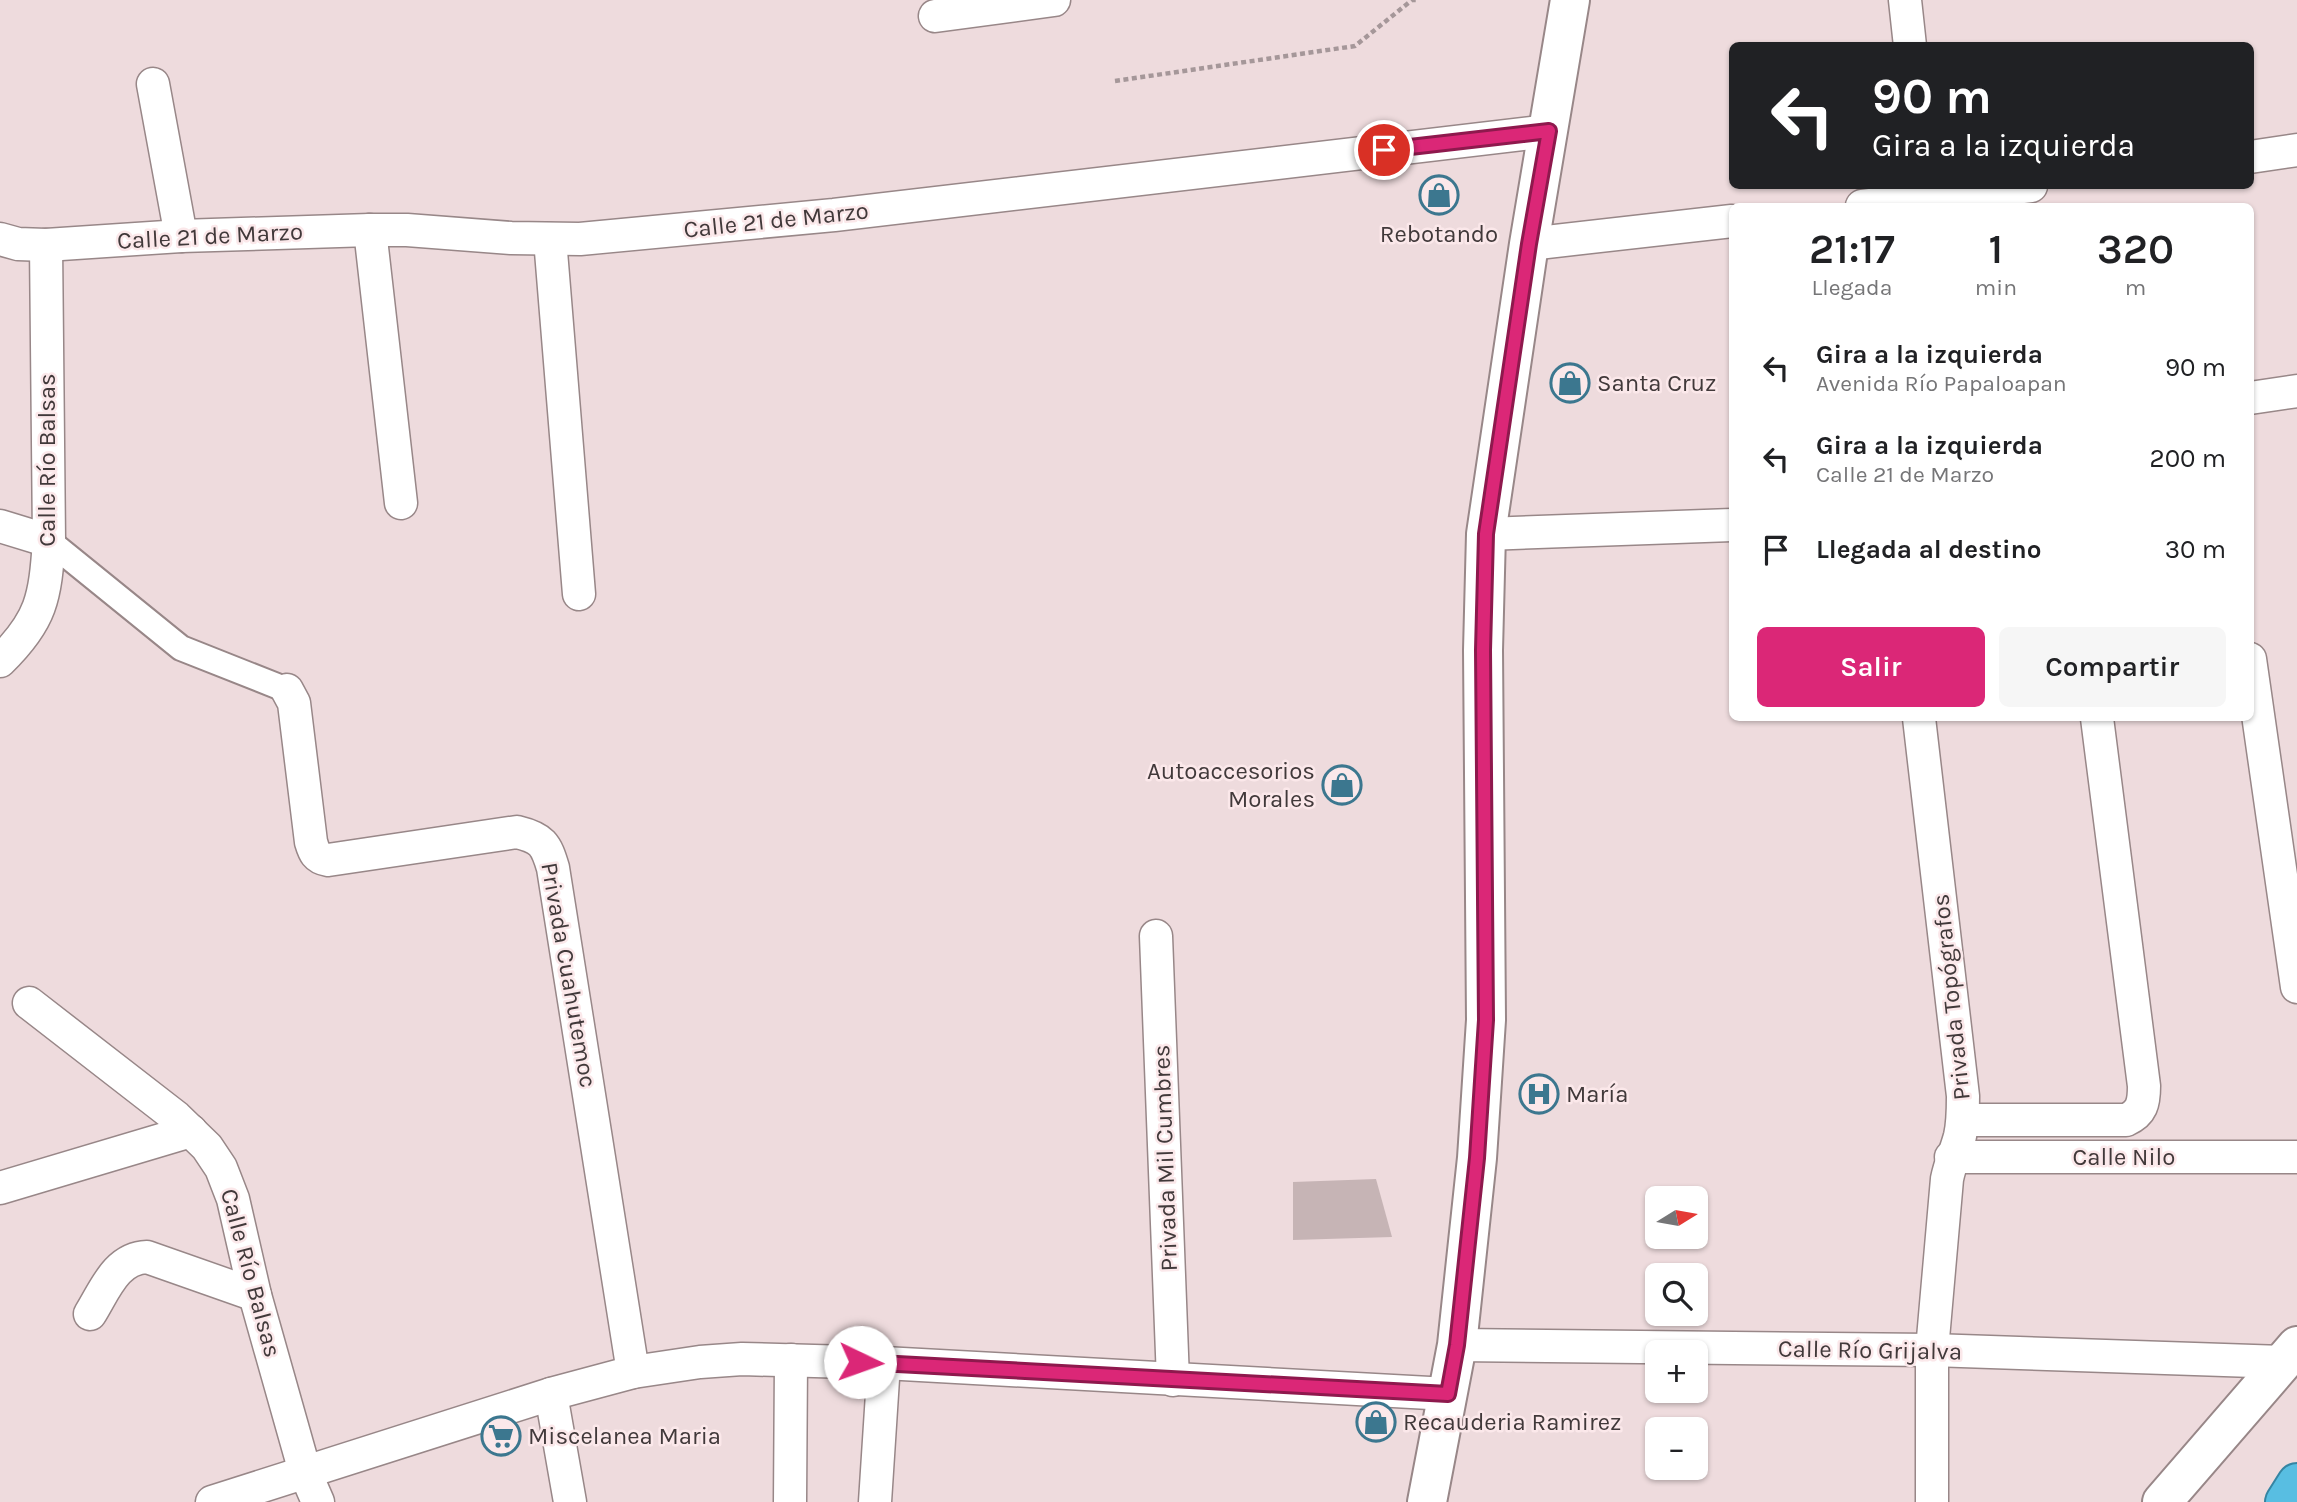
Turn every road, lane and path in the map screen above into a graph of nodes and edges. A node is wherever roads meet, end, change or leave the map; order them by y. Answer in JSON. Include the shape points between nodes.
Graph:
{"nodes":[{"id":1,"x":1054,"y":0,"type":"edge"},
{"id":2,"x":1418,"y":0,"type":"edge"},
{"id":3,"x":1570,"y":0,"type":"edge"},
{"id":4,"x":1905,"y":0,"type":"edge"},
{"id":5,"x":935,"y":16,"type":"dead end"},
{"id":6,"x":1910,"y":42,"type":"edge"},
{"id":7,"x":1115,"y":81,"type":"dead end"},
{"id":8,"x":153,"y":84,"type":"dead end"},
{"id":9,"x":1549,"y":131,"type":"junction"},
{"id":10,"x":2297,"y":150,"type":"edge"},
{"id":11,"x":2254,"y":156,"type":"edge"},
{"id":12,"x":1978,"y":189,"type":"edge"},
{"id":13,"x":1926,"y":192,"type":"edge"},
{"id":14,"x":1876,"y":203,"type":"edge"},
{"id":15,"x":1729,"y":221,"type":"edge"},
{"id":16,"x":370,"y":230,"type":"junction"},
{"id":17,"x":181,"y":236,"type":"junction"},
{"id":18,"x":0,"y":239,"type":"edge"},
{"id":19,"x":550,"y":239,"type":"junction"},
{"id":20,"x":1529,"y":244,"type":"junction"},
{"id":21,"x":46,"y":245,"type":"junction"},
{"id":22,"x":2297,"y":391,"type":"edge"},
{"id":23,"x":2254,"y":397,"type":"edge"},
{"id":24,"x":401,"y":503,"type":"dead end"},
{"id":25,"x":1729,"y":525,"type":"edge"},
{"id":26,"x":0,"y":526,"type":"edge"},
{"id":27,"x":1486,"y":534,"type":"junction"},
{"id":28,"x":49,"y":541,"type":"junction"},
{"id":29,"x":579,"y":594,"type":"dead end"},
{"id":30,"x":0,"y":661,"type":"edge"},
{"id":31,"x":2254,"y":687,"type":"edge"},
{"id":32,"x":288,"y":690,"type":"joint"},
{"id":33,"x":1919,"y":721,"type":"edge"},
{"id":34,"x":2097,"y":721,"type":"edge"},
{"id":35,"x":1156,"y":936,"type":"dead end"},
{"id":36,"x":2297,"y":987,"type":"edge"},
{"id":37,"x":29,"y":1003,"type":"dead end"},
{"id":38,"x":1963,"y":1120,"type":"junction"},
{"id":39,"x":191,"y":1130,"type":"junction"},
{"id":40,"x":1951,"y":1157,"type":"junction"},
{"id":41,"x":2297,"y":1157,"type":"edge"},
{"id":42,"x":0,"y":1188,"type":"edge"},
{"id":43,"x":255,"y":1295,"type":"junction"},
{"id":44,"x":90,"y":1314,"type":"dead end"},
{"id":45,"x":1457,"y":1345,"type":"junction"},
{"id":46,"x":1932,"y":1350,"type":"junction"},
{"id":47,"x":2290,"y":1354,"type":"edge"},
{"id":48,"x":791,"y":1360,"type":"junction"},
{"id":49,"x":884,"y":1363,"type":"junction"},
{"id":50,"x":633,"y":1372,"type":"junction"},
{"id":51,"x":1174,"y":1380,"type":"junction"},
{"id":52,"x":551,"y":1394,"type":"junction"},
{"id":53,"x":1448,"y":1394,"type":"junction"},
{"id":54,"x":305,"y":1472,"type":"junction"},
{"id":55,"x":2297,"y":1483,"type":"edge"},
{"id":56,"x":212,"y":1502,"type":"edge"},
{"id":57,"x":318,"y":1502,"type":"edge"},
{"id":58,"x":570,"y":1502,"type":"edge"},
{"id":59,"x":790,"y":1502,"type":"edge"},
{"id":60,"x":875,"y":1502,"type":"edge"},
{"id":61,"x":1427,"y":1502,"type":"edge"},
{"id":62,"x":1932,"y":1502,"type":"edge"},
{"id":63,"x":2162,"y":1502,"type":"edge"},
{"id":64,"x":2285,"y":1502,"type":"edge"}],
"edges":[{"from":1,"to":5,"type":"street"},
{"from":2,"to":7,"type":"path","via":[[1412,0],[1355,46]]},
{"from":3,"to":9,"type":"main road"},
{"from":4,"to":6,"type":"street"},
{"from":8,"to":17,"type":"street"},
{"from":9,"to":19,"type":"street","name":"Calle 21 de Marzo","via":[[834,215]]},
{"from":9,"to":20,"type":"main road"},
{"from":10,"to":11,"type":"street"},
{"from":12,"to":13,"type":"street"},
{"from":13,"to":14,"type":"street"},
{"from":15,"to":20,"type":"street"},
{"from":16,"to":17,"type":"street","name":"Calle 21 de Marzo"},
{"from":16,"to":19,"type":"street","name":"Calle 21 de Marzo"},
{"from":16,"to":24,"type":"street"},
{"from":17,"to":21,"type":"street","name":"Calle 21 de Marzo"},
{"from":18,"to":21,"type":"street","name":"Calle 21 de Marzo"},
{"from":19,"to":29,"type":"street"},
{"from":20,"to":27,"type":"main road"},
{"from":21,"to":28,"type":"street","name":"Calle Río Balsas"},
{"from":22,"to":23,"type":"street"},
{"from":25,"to":27,"type":"street"},
{"from":26,"to":28,"type":"street"},
{"from":27,"to":45,"type":"main road","via":[[1486,1020]]},
{"from":28,"to":30,"type":"street","name":"Calle Río Balsas","via":[[46,584],[37,615],[22,640]]},
{"from":28,"to":32,"type":"street","name":"Privada Cuahutemoc","via":[[181,648]]},
{"from":31,"to":36,"type":"street"},
{"from":32,"to":50,"type":"street","name":"Privada Cuahutemoc","via":[[311,842],[320,859],[517,832],[534,836],[547,847]]},
{"from":33,"to":38,"type":"street","name":"Privada Topógrafos"},
{"from":34,"to":38,"type":"street","name":"Privada Topógrafos","via":[[2144,1099],[2136,1116],[2126,1119]]},
{"from":35,"to":51,"type":"street","name":"Privada Mil Cumbres"},
{"from":37,"to":39,"type":"street","name":"Calle Río Balsas"},
{"from":38,"to":40,"type":"street"},
{"from":39,"to":42,"type":"street"},
{"from":39,"to":43,"type":"street","name":"Calle Río Balsas","via":[[221,1168],[233,1199]]},
{"from":40,"to":41,"type":"street","name":"Calle Nilo"},
{"from":40,"to":46,"type":"street"},
{"from":43,"to":44,"type":"street","via":[[136,1257],[117,1270]]},
{"from":43,"to":54,"type":"street","name":"Calle Río Balsas"},
{"from":45,"to":46,"type":"street","name":"Calle Río Grijalva"},
{"from":45,"to":53,"type":"main road"},
{"from":46,"to":47,"type":"street","name":"Calle Río Grijalva"},
{"from":46,"to":62,"type":"street"},
{"from":47,"to":63,"type":"main road"},
{"from":48,"to":49,"type":"street"},
{"from":48,"to":50,"type":"street","via":[[710,1361]]},
{"from":48,"to":59,"type":"street"},
{"from":49,"to":51,"type":"street"},
{"from":49,"to":60,"type":"street"},
{"from":50,"to":52,"type":"street"},
{"from":51,"to":53,"type":"street"},
{"from":52,"to":54,"type":"street"},
{"from":52,"to":58,"type":"street"},
{"from":53,"to":61,"type":"main road"},
{"from":54,"to":56,"type":"street"},
{"from":54,"to":57,"type":"street","name":"Calle Río Balsas"},
{"from":55,"to":64,"type":"highway"}]}
